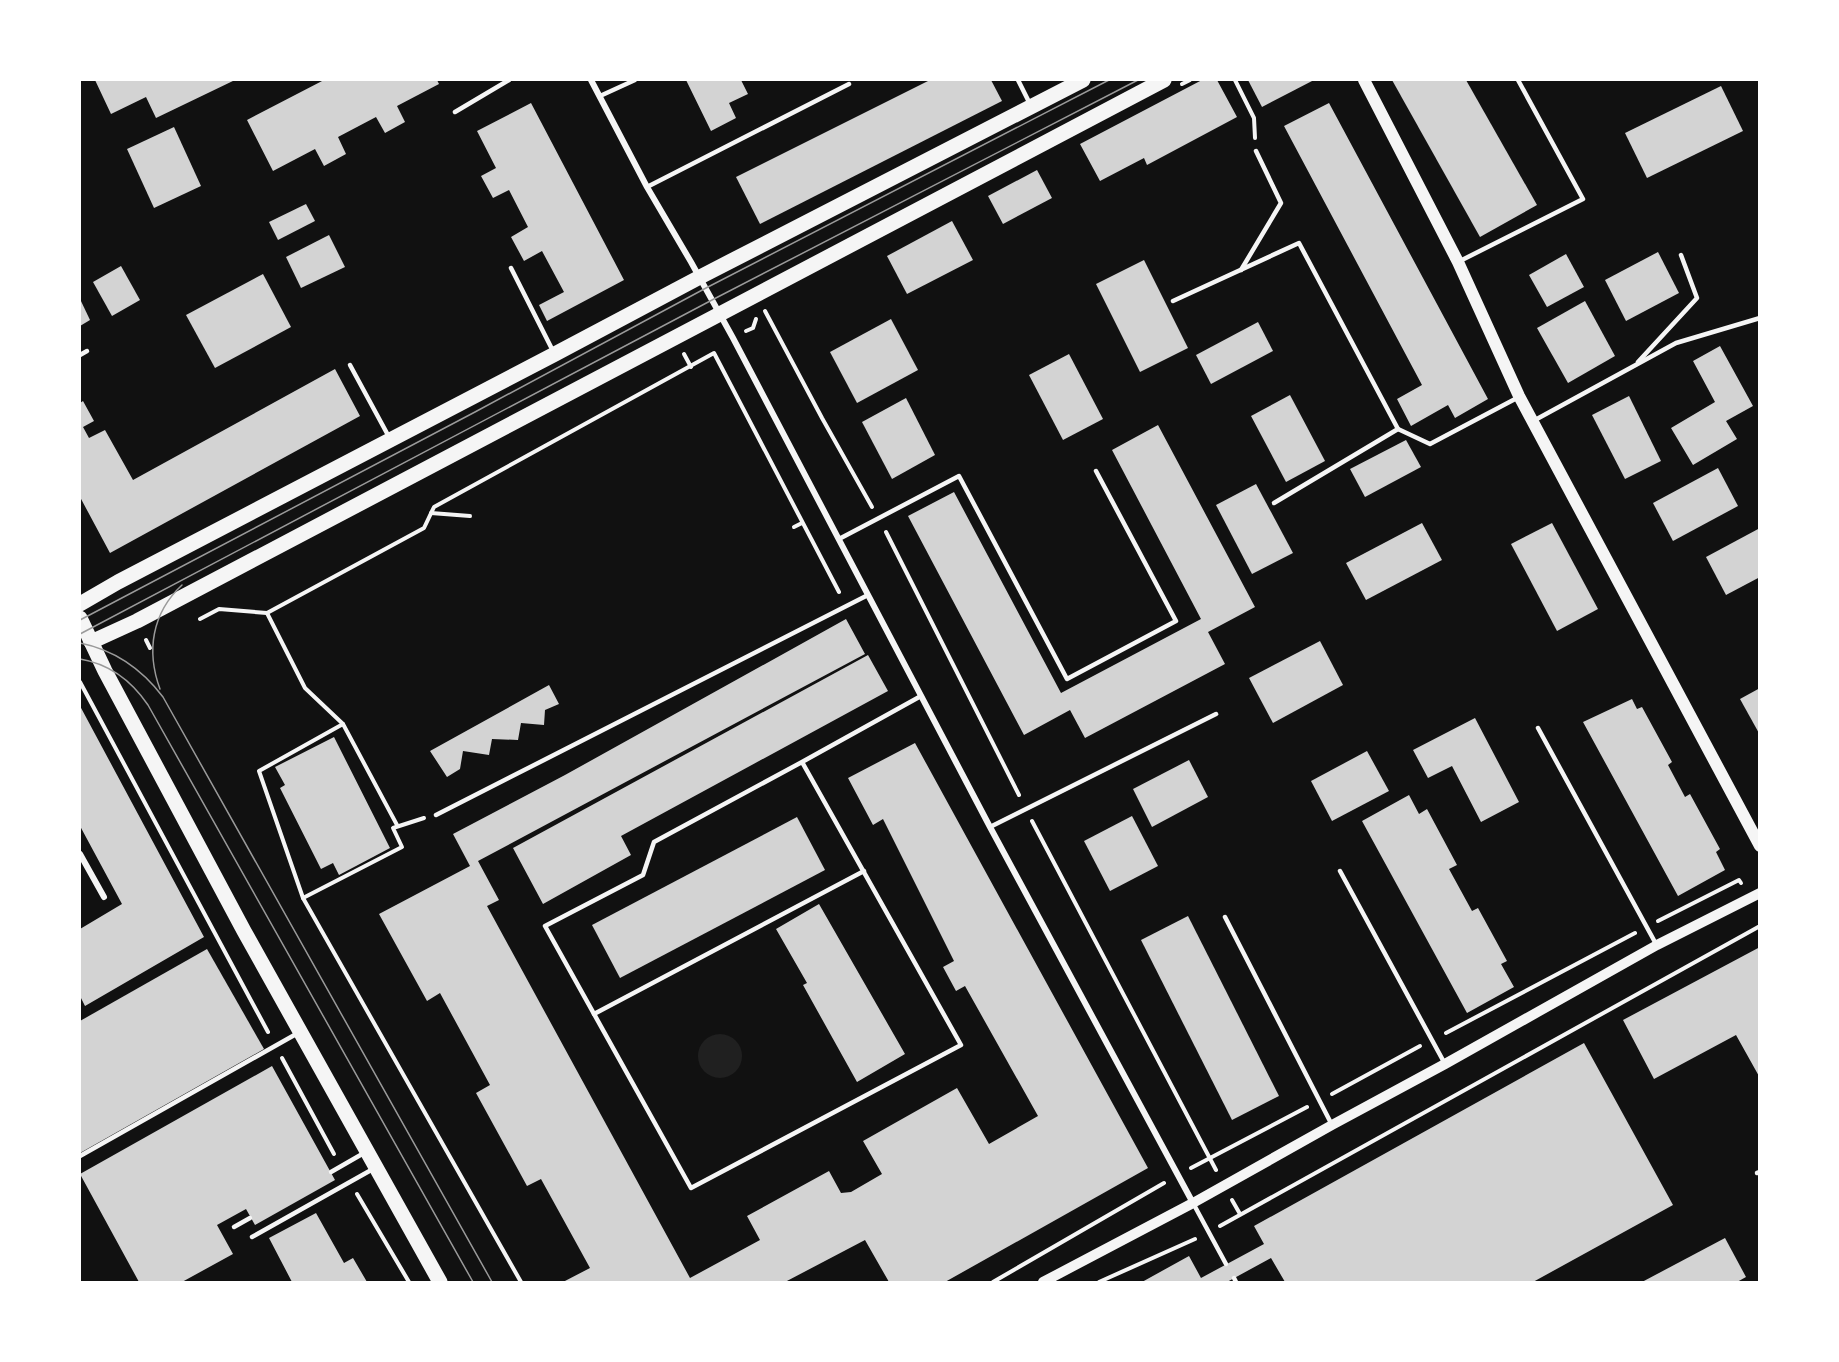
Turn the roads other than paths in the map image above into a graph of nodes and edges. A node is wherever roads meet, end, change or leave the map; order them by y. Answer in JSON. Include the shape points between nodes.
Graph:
{"nodes":[{"id":1,"x":509,"y":80,"type":"edge"},
{"id":2,"x":591,"y":80,"type":"edge"},
{"id":3,"x":635,"y":80,"type":"edge"},
{"id":4,"x":1018,"y":80,"type":"edge"},
{"id":5,"x":1083,"y":80,"type":"edge"},
{"id":6,"x":1164,"y":80,"type":"edge"},
{"id":7,"x":1364,"y":80,"type":"edge"},
{"id":8,"x":1518,"y":80,"type":"edge"},
{"id":9,"x":849,"y":84,"type":"dead end"},
{"id":10,"x":600,"y":96,"type":"junction"},
{"id":11,"x":1031,"y":107,"type":"junction"},
{"id":12,"x":454,"y":112,"type":"dead end"},
{"id":13,"x":1256,"y":151,"type":"road end"},
{"id":14,"x":647,"y":187,"type":"junction"},
{"id":15,"x":1681,"y":255,"type":"dead end"},
{"id":16,"x":1458,"y":262,"type":"junction"},
{"id":17,"x":511,"y":268,"type":"dead end"},
{"id":18,"x":1241,"y":270,"type":"junction"},
{"id":19,"x":700,"y":277,"type":"junction"},
{"id":20,"x":1173,"y":301,"type":"dead end"},
{"id":21,"x":719,"y":313,"type":"junction"},
{"id":22,"x":1760,"y":318,"type":"edge"},
{"id":23,"x":87,"y":351,"type":"dead end"},
{"id":24,"x":80,"y":354,"type":"edge"},
{"id":25,"x":555,"y":354,"type":"junction"},
{"id":26,"x":350,"y":365,"type":"dead end"},
{"id":27,"x":1634,"y":366,"type":"junction"},
{"id":28,"x":1519,"y":396,"type":"junction"},
{"id":29,"x":1532,"y":421,"type":"junction"},
{"id":30,"x":1398,"y":429,"type":"junction"},
{"id":31,"x":390,"y":440,"type":"junction"},
{"id":32,"x":1096,"y":471,"type":"dead end"},
{"id":33,"x":1274,"y":503,"type":"dead end"},
{"id":34,"x":839,"y":539,"type":"junction"},
{"id":35,"x":868,"y":595,"type":"junction"},
{"id":36,"x":80,"y":604,"type":"edge"},
{"id":37,"x":80,"y":618,"type":"edge"},
{"id":38,"x":88,"y":644,"type":"junction"},
{"id":39,"x":921,"y":696,"type":"junction"},
{"id":40,"x":1216,"y":714,"type":"dead end"},
{"id":41,"x":1539,"y":728,"type":"dead end"},
{"id":42,"x":802,"y":762,"type":"junction"},
{"id":43,"x":436,"y":815,"type":"road end"},
{"id":44,"x":990,"y":827,"type":"junction"},
{"id":45,"x":1760,"y":846,"type":"edge"},
{"id":46,"x":80,"y":854,"type":"edge"},
{"id":47,"x":864,"y":871,"type":"junction"},
{"id":48,"x":1340,"y":871,"type":"dead end"},
{"id":49,"x":1760,"y":893,"type":"edge"},
{"id":50,"x":104,"y":897,"type":"dead end"},
{"id":51,"x":1225,"y":917,"type":"dead end"},
{"id":52,"x":1657,"y":945,"type":"junction"},
{"id":53,"x":594,"y":1014,"type":"junction"},
{"id":54,"x":300,"y":1032,"type":"junction"},
{"id":55,"x":1445,"y":1064,"type":"junction"},
{"id":56,"x":1332,"y":1125,"type":"junction"},
{"id":57,"x":366,"y":1152,"type":"junction"},
{"id":58,"x":80,"y":1156,"type":"edge"},
{"id":59,"x":375,"y":1167,"type":"junction"},
{"id":60,"x":331,"y":1172,"type":"dead end"},
{"id":61,"x":1192,"y":1203,"type":"junction"},
{"id":62,"x":250,"y":1218,"type":"dead end"},
{"id":63,"x":234,"y":1227,"type":"dead end"},
{"id":64,"x":252,"y":1237,"type":"dead end"},
{"id":65,"x":1226,"y":1264,"type":"dead end"},
{"id":66,"x":435,"y":1281,"type":"edge"},
{"id":67,"x":1043,"y":1282,"type":"edge"}],
"edges":[{"from":1,"to":12,"type":"lane"},
{"from":2,"to":10,"type":"street"},
{"from":3,"to":10,"type":"lane"},
{"from":4,"to":11,"type":"lane"},
{"from":5,"to":11,"type":"main road"},
{"from":6,"to":21,"type":"main road"},
{"from":7,"to":16,"type":"main road"},
{"from":8,"to":16,"type":"lane","via":[[1583,199]]},
{"from":9,"to":14,"type":"lane"},
{"from":10,"to":14,"type":"street"},
{"from":11,"to":19,"type":"main road"},
{"from":13,"to":18,"type":"lane","via":[[1281,203]]},
{"from":14,"to":19,"type":"street"},
{"from":15,"to":27,"type":"lane","via":[[1697,298]]},
{"from":16,"to":28,"type":"main road"},
{"from":17,"to":25,"type":"lane"},
{"from":18,"to":20,"type":"lane"},
{"from":18,"to":30,"type":"lane","via":[[1299,243]]},
{"from":19,"to":21,"type":"street"},
{"from":19,"to":25,"type":"main road"},
{"from":21,"to":34,"type":"street"},
{"from":21,"to":38,"type":"main road"},
{"from":22,"to":27,"type":"lane","via":[[1676,343]]},
{"from":23,"to":24,"type":"lane"},
{"from":25,"to":31,"type":"main road"},
{"from":26,"to":31,"type":"lane"},
{"from":27,"to":29,"type":"lane"},
{"from":28,"to":29,"type":"main road"},
{"from":28,"to":30,"type":"lane","via":[[1430,444]]},
{"from":29,"to":45,"type":"main road"},
{"from":30,"to":33,"type":"lane"},
{"from":31,"to":36,"type":"main road"},
{"from":32,"to":34,"type":"lane","via":[[1176,621],[1067,679],[959,476]]},
{"from":34,"to":35,"type":"street"},
{"from":35,"to":39,"type":"street"},
{"from":35,"to":43,"type":"lane"},
{"from":37,"to":38,"type":"main road"},
{"from":38,"to":54,"type":"main road"},
{"from":39,"to":42,"type":"lane"},
{"from":39,"to":44,"type":"street"},
{"from":40,"to":44,"type":"lane"},
{"from":41,"to":52,"type":"lane"},
{"from":42,"to":47,"type":"lane"},
{"from":42,"to":53,"type":"lane","via":[[654,842],[643,875],[545,926]]},
{"from":44,"to":61,"type":"street"},
{"from":46,"to":50,"type":"street"},
{"from":47,"to":53,"type":"lane"},
{"from":47,"to":53,"type":"lane","via":[[961,1045],[691,1188]]},
{"from":48,"to":55,"type":"lane"},
{"from":49,"to":52,"type":"street"},
{"from":51,"to":56,"type":"lane"},
{"from":52,"to":55,"type":"street"},
{"from":54,"to":57,"type":"main road"},
{"from":54,"to":58,"type":"lane"},
{"from":55,"to":56,"type":"street"},
{"from":56,"to":61,"type":"street"},
{"from":57,"to":59,"type":"main road"},
{"from":57,"to":60,"type":"lane"},
{"from":59,"to":64,"type":"lane"},
{"from":59,"to":66,"type":"main road"},
{"from":61,"to":65,"type":"lane"},
{"from":61,"to":67,"type":"street"},
{"from":62,"to":63,"type":"lane"}]}
